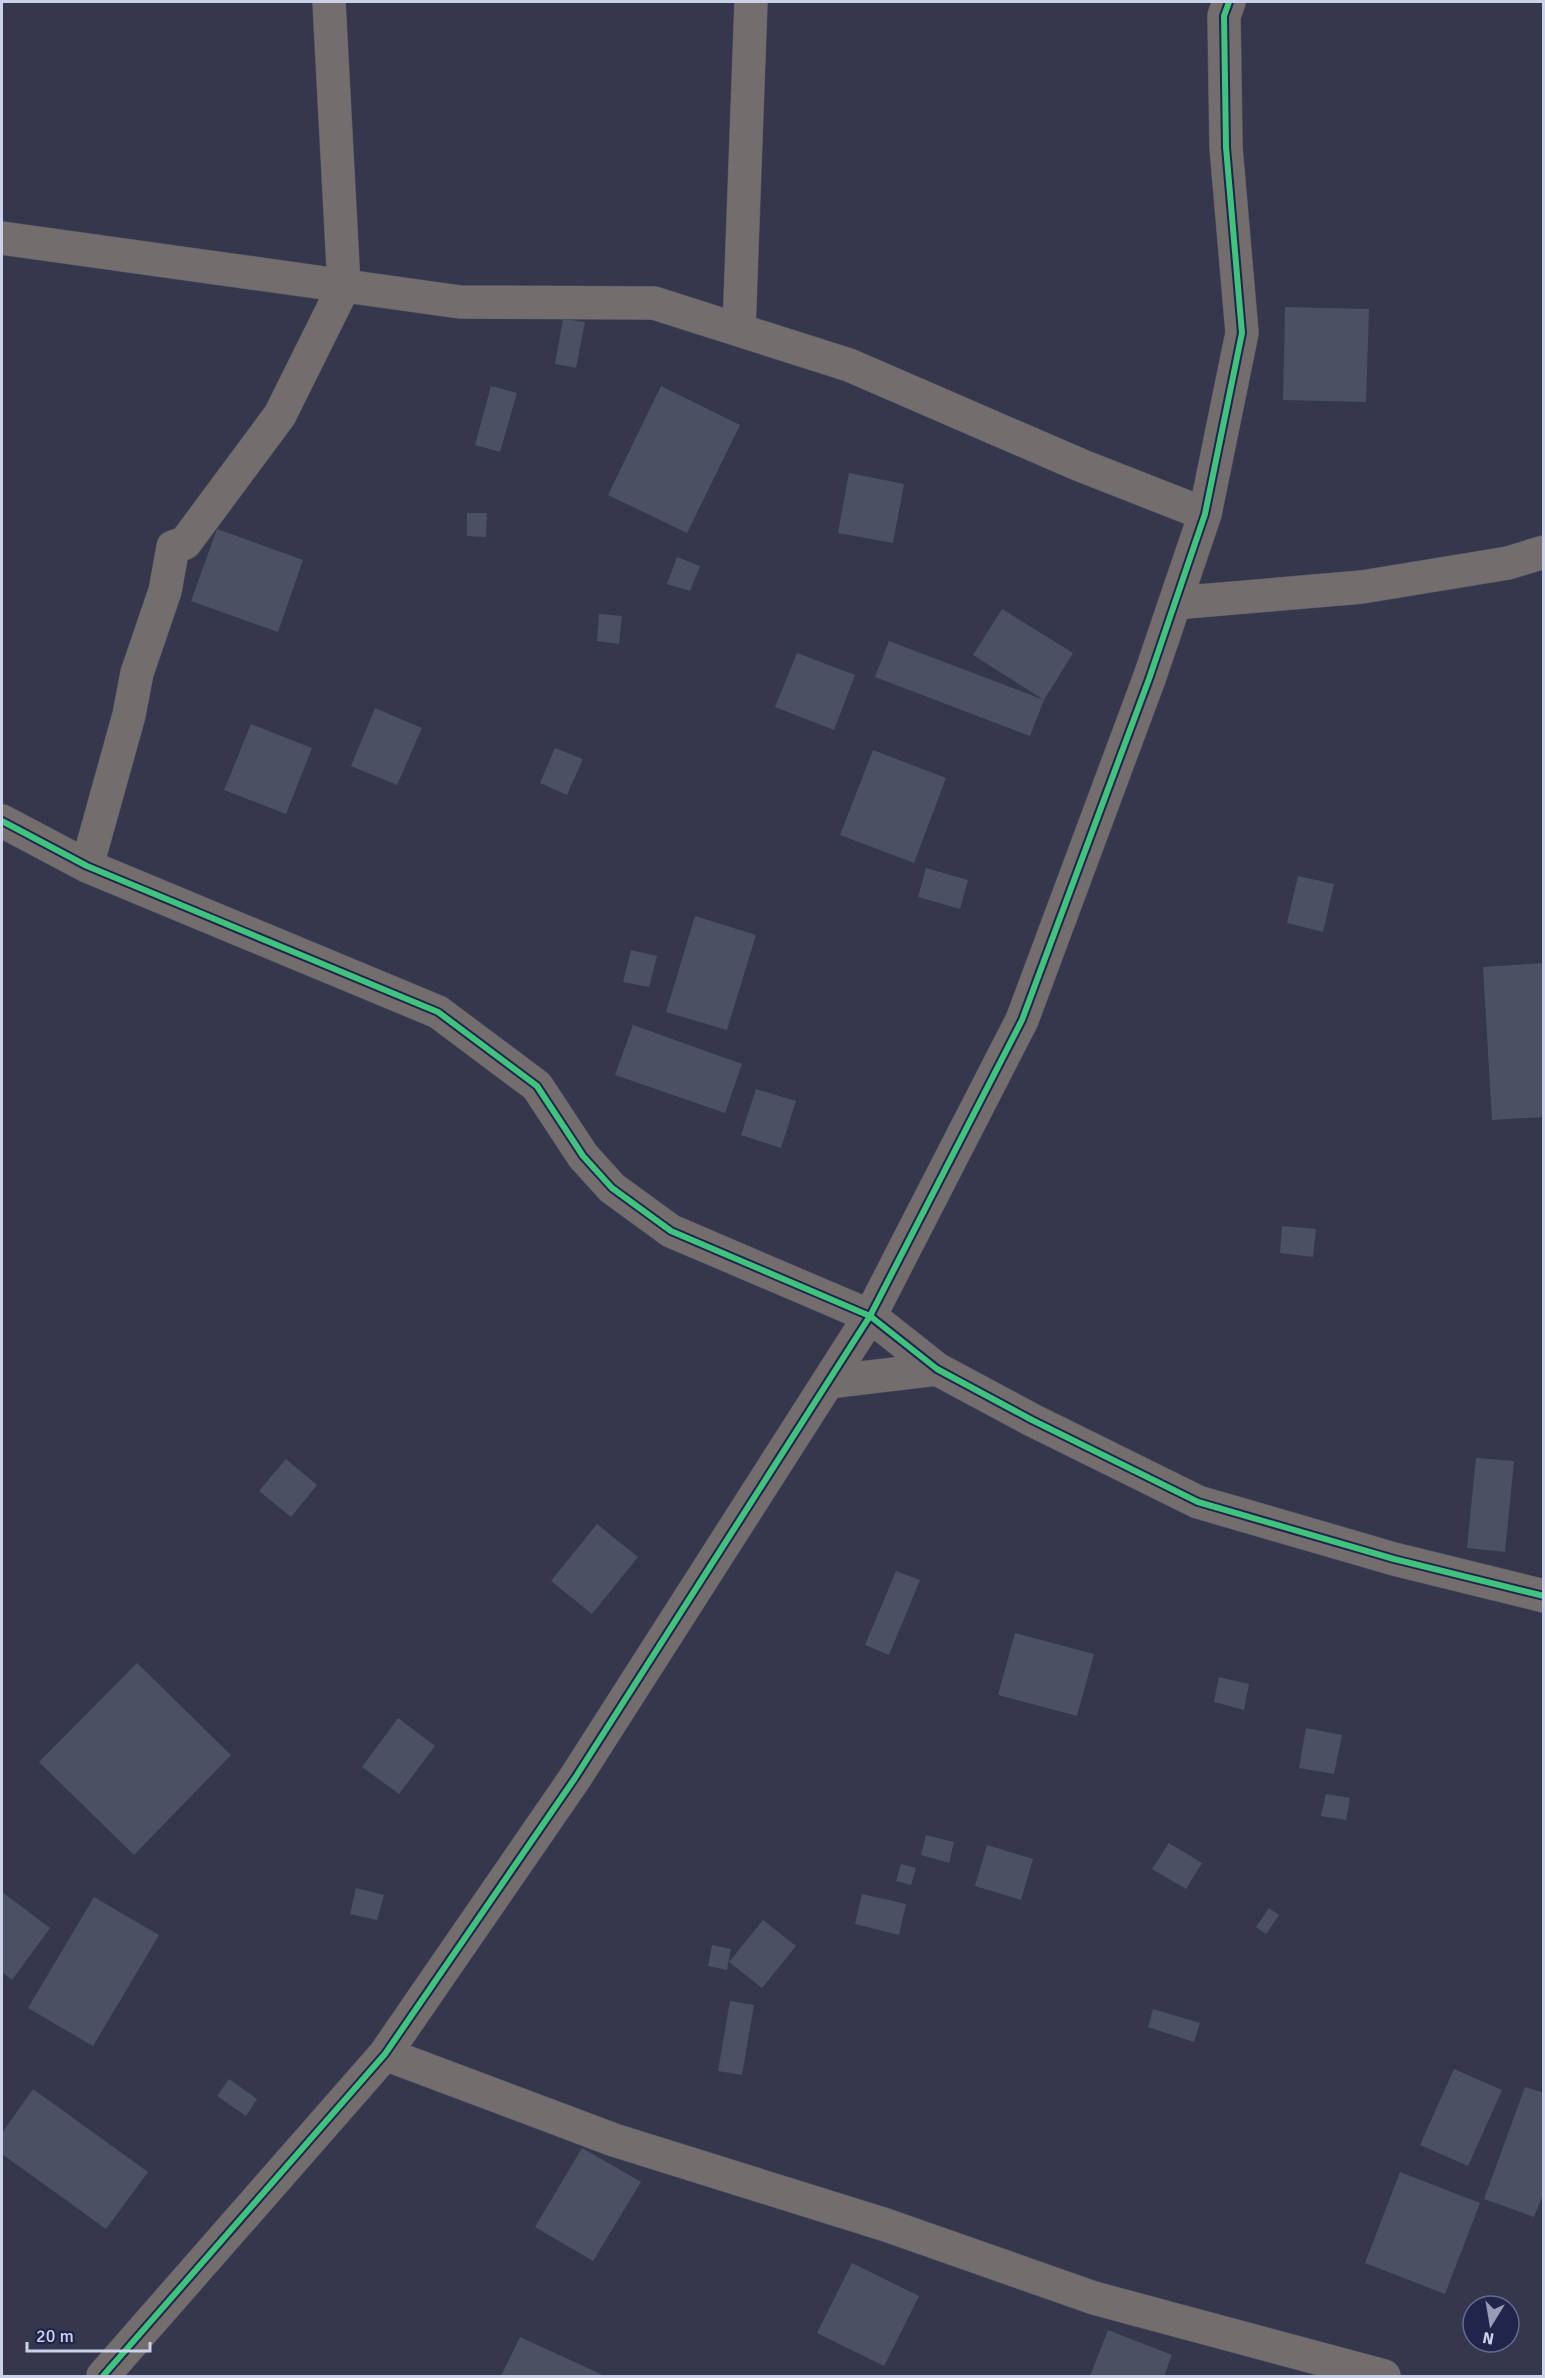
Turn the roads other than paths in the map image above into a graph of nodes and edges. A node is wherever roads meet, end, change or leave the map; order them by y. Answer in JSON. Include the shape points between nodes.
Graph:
{"nodes":[{"id":1,"x":329,"y":2,"type":"edge"},
{"id":2,"x":751,"y":2,"type":"edge"},
{"id":3,"x":1229,"y":2,"type":"edge"},
{"id":4,"x":2,"y":238,"type":"edge"},
{"id":5,"x":344,"y":286,"type":"junction"},
{"id":6,"x":739,"y":330,"type":"junction"},
{"id":7,"x":1205,"y":514,"type":"junction"},
{"id":8,"x":1544,"y":552,"type":"edge"},
{"id":9,"x":1175,"y":603,"type":"junction"},
{"id":10,"x":2,"y":820,"type":"edge"},
{"id":11,"x":87,"y":866,"type":"junction"},
{"id":12,"x":870,"y":1316,"type":"junction"},
{"id":13,"x":937,"y":1369,"type":"junction"},
{"id":14,"x":828,"y":1382,"type":"junction"},
{"id":15,"x":1544,"y":1596,"type":"edge"},
{"id":16,"x":385,"y":2054,"type":"junction"},
{"id":17,"x":103,"y":2376,"type":"edge"},
{"id":18,"x":1384,"y":2376,"type":"edge"}],
"edges":[{"from":1,"to":5,"type":"street"},
{"from":2,"to":6,"type":"street"},
{"from":3,"to":7,"type":"street","via":[[1224,16],[1226,147],[1242,333]]},
{"from":4,"to":5,"type":"street"},
{"from":5,"to":6,"type":"street","via":[[460,302],[654,303]]},
{"from":5,"to":11,"type":"street","via":[[280,415],[185,543],[174,547]]},
{"from":6,"to":7,"type":"street","via":[[849,365],[1080,465]]},
{"from":7,"to":9,"type":"street"},
{"from":8,"to":9,"type":"street","via":[[1509,563],[1362,587]]},
{"from":9,"to":12,"type":"street","via":[[1022,1020]]},
{"from":10,"to":11,"type":"street"},
{"from":11,"to":12,"type":"street","via":[[438,1012],[537,1086],[582,1156],[612,1188],[671,1230]]},
{"from":12,"to":13,"type":"street"},
{"from":12,"to":14,"type":"street"},
{"from":13,"to":14,"type":"street"},
{"from":13,"to":15,"type":"street","via":[[1198,1502],[1394,1559]]},
{"from":14,"to":16,"type":"street","via":[[575,1778]]},
{"from":16,"to":17,"type":"street"},
{"from":16,"to":18,"type":"street","via":[[614,2140],[886,2225],[1094,2298]]}]}
